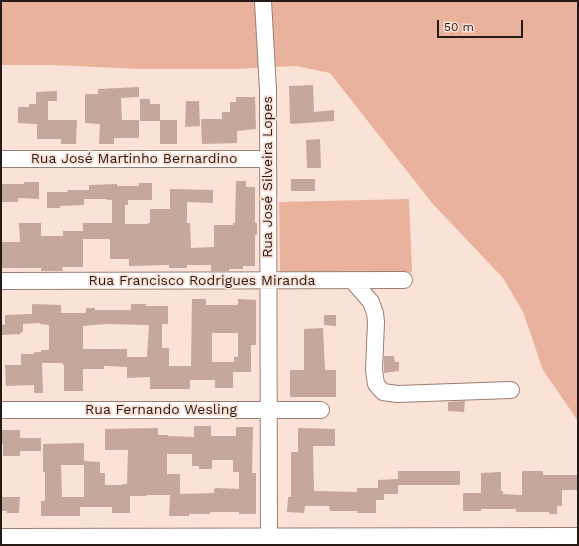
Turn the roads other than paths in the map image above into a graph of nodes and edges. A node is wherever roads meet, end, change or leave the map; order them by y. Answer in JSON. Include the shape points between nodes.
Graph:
{"nodes":[{"id":1,"x":263,"y":1,"type":"edge"},
{"id":2,"x":1,"y":159,"type":"edge"},
{"id":3,"x":268,"y":159,"type":"junction"},
{"id":4,"x":352,"y":280,"type":"junction"},
{"id":5,"x":404,"y":280,"type":"dead end"},
{"id":6,"x":1,"y":281,"type":"edge"},
{"id":7,"x":268,"y":281,"type":"junction"},
{"id":8,"x":511,"y":390,"type":"dead end"},
{"id":9,"x":1,"y":410,"type":"edge"},
{"id":10,"x":269,"y":410,"type":"junction"},
{"id":11,"x":321,"y":410,"type":"dead end"},
{"id":12,"x":578,"y":536,"type":"edge"},
{"id":13,"x":1,"y":537,"type":"edge"},
{"id":14,"x":269,"y":541,"type":"edge"}],
"edges":[{"from":1,"to":3,"type":"street","name":"Rua José Silveira Lopes","via":[[267,60]]},
{"from":2,"to":3,"type":"street","name":"Rua José Martinho Bernardino"},
{"from":3,"to":7,"type":"street","name":"Rua José Silveira Lopes"},
{"from":4,"to":5,"type":"street","name":"Rua Francisco Rodrigues Miranda"},
{"from":4,"to":7,"type":"street","name":"Rua Francisco Rodrigues Miranda"},
{"from":4,"to":8,"type":"street","via":[[371,302],[375,313],[374,370],[376,384],[384,392],[397,394]]},
{"from":6,"to":7,"type":"street","name":"Rua Francisco Rodrigues Miranda"},
{"from":7,"to":10,"type":"street","name":"Rua José Silveira Lopes"},
{"from":9,"to":10,"type":"street","name":"Rua Fernando Wesling"},
{"from":10,"to":11,"type":"street","name":"Rua Fernando Wesling"},
{"from":10,"to":14,"type":"street","name":"Rua José Silveira Lopes"},
{"from":12,"to":14,"type":"street"},
{"from":13,"to":14,"type":"street"}]}
